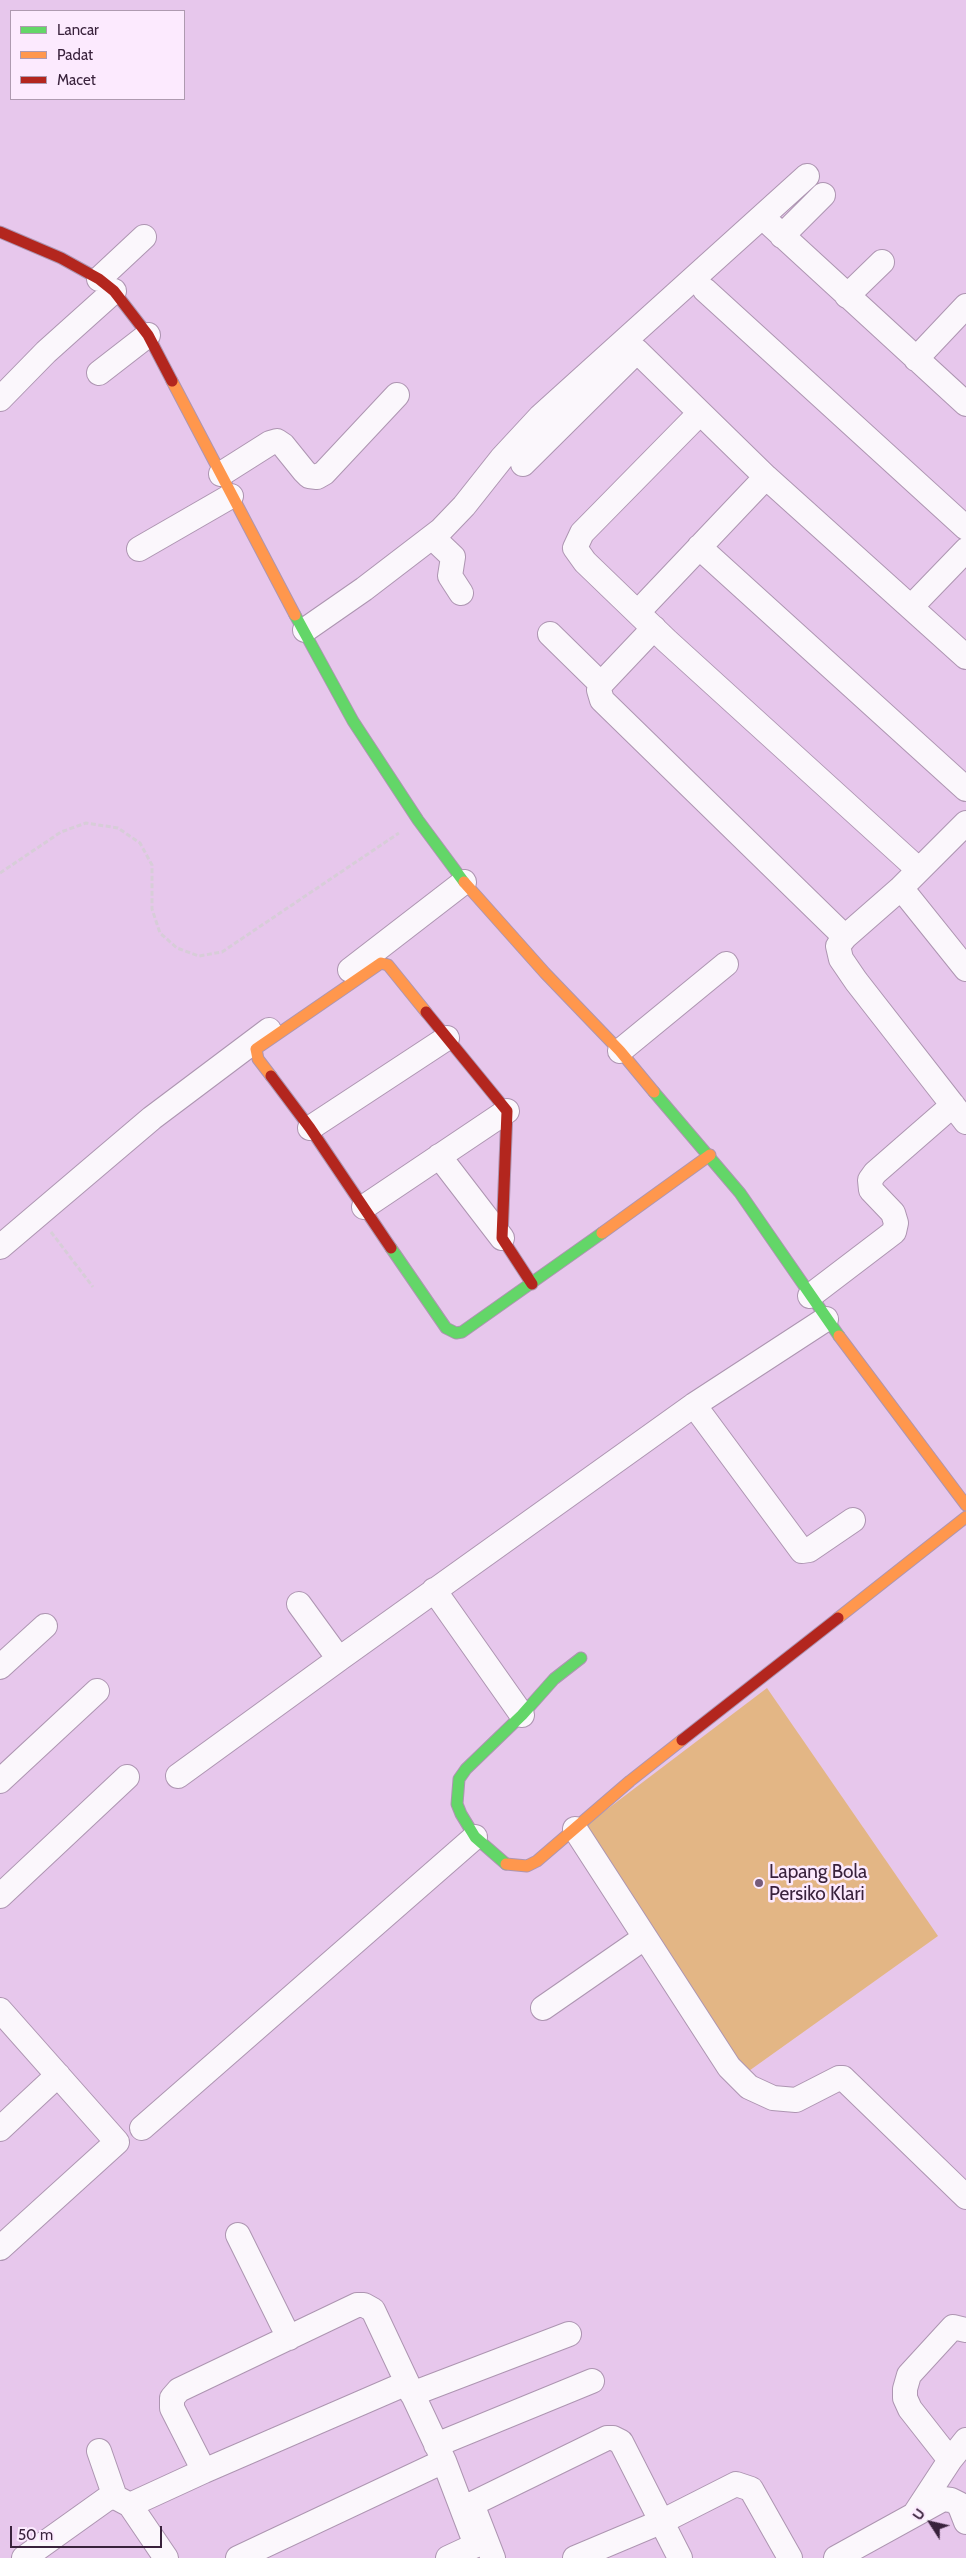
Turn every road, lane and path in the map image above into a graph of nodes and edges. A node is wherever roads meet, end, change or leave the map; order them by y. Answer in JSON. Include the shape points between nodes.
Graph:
{"nodes":[{"id":1,"x":807,"y":176,"type":"dead end"},
{"id":2,"x":823,"y":195,"type":"dead end"},
{"id":3,"x":0,"y":232,"type":"edge"},
{"id":4,"x":144,"y":237,"type":"dead end"},
{"id":5,"x":882,"y":262,"type":"dead end"},
{"id":6,"x":107,"y":285,"type":"junction"},
{"id":7,"x":705,"y":290,"type":"dead end"},
{"id":8,"x":848,"y":296,"type":"junction"},
{"id":9,"x":966,"y":306,"type":"edge"},
{"id":10,"x":148,"y":335,"type":"junction"},
{"id":11,"x":916,"y":360,"type":"junction"},
{"id":12,"x":99,"y":373,"type":"dead end"},
{"id":13,"x":397,"y":395,"type":"dead end"},
{"id":14,"x":0,"y":399,"type":"edge"},
{"id":15,"x":966,"y":404,"type":"edge"},
{"id":16,"x":699,"y":414,"type":"junction"},
{"id":17,"x":523,"y":464,"type":"dead end"},
{"id":18,"x":221,"y":474,"type":"junction"},
{"id":19,"x":766,"y":477,"type":"junction"},
{"id":20,"x":231,"y":496,"type":"junction"},
{"id":21,"x":966,"y":528,"type":"edge"},
{"id":22,"x":432,"y":537,"type":"junction"},
{"id":23,"x":699,"y":547,"type":"junction"},
{"id":24,"x":138,"y":549,"type":"dead end"},
{"id":25,"x":966,"y":550,"type":"edge"},
{"id":26,"x":461,"y":593,"type":"dead end"},
{"id":27,"x":912,"y":606,"type":"junction"},
{"id":28,"x":646,"y":620,"type":"junction"},
{"id":29,"x":304,"y":630,"type":"junction"},
{"id":30,"x":550,"y":634,"type":"dead end"},
{"id":31,"x":966,"y":658,"type":"edge"},
{"id":32,"x":601,"y":684,"type":"junction"},
{"id":33,"x":966,"y":788,"type":"edge"},
{"id":34,"x":418,"y":820,"type":"junction"},
{"id":35,"x":966,"y":824,"type":"edge"},
{"id":36,"x":919,"y":870,"type":"junction"},
{"id":37,"x":0,"y":873,"type":"edge"},
{"id":38,"x":464,"y":882,"type":"junction"},
{"id":39,"x":901,"y":888,"type":"junction"},
{"id":40,"x":845,"y":937,"type":"junction"},
{"id":41,"x":726,"y":964,"type":"dead end"},
{"id":42,"x":966,"y":969,"type":"edge"},
{"id":43,"x":446,"y":1038,"type":"junction"},
{"id":44,"x":254,"y":1046,"type":"junction"},
{"id":45,"x":620,"y":1051,"type":"junction"},
{"id":46,"x":507,"y":1111,"type":"junction"},
{"id":47,"x":959,"y":1114,"type":"edge"},
{"id":48,"x":310,"y":1128,"type":"junction"},
{"id":49,"x":710,"y":1155,"type":"junction"},
{"id":50,"x":439,"y":1156,"type":"junction"},
{"id":51,"x":364,"y":1207,"type":"junction"},
{"id":52,"x":38,"y":1215,"type":"junction"},
{"id":53,"x":502,"y":1238,"type":"junction"},
{"id":54,"x":0,"y":1247,"type":"edge"},
{"id":55,"x":532,"y":1284,"type":"junction"},
{"id":56,"x":93,"y":1286,"type":"dead end"},
{"id":57,"x":810,"y":1296,"type":"junction"},
{"id":58,"x":826,"y":1319,"type":"junction"},
{"id":59,"x":694,"y":1405,"type":"junction"},
{"id":60,"x":966,"y":1505,"type":"edge"},
{"id":61,"x":966,"y":1517,"type":"edge"},
{"id":62,"x":853,"y":1520,"type":"dead end"},
{"id":63,"x":434,"y":1590,"type":"junction"},
{"id":64,"x":299,"y":1604,"type":"dead end"},
{"id":65,"x":45,"y":1626,"type":"dead end"},
{"id":66,"x":581,"y":1658,"type":"dead end"},
{"id":67,"x":339,"y":1659,"type":"junction"},
{"id":68,"x":0,"y":1667,"type":"edge"},
{"id":69,"x":97,"y":1692,"type":"dead end"},
{"id":70,"x":522,"y":1715,"type":"junction"},
{"id":71,"x":178,"y":1776,"type":"dead end"},
{"id":72,"x":127,"y":1777,"type":"dead end"},
{"id":73,"x":0,"y":1781,"type":"edge"},
{"id":74,"x":575,"y":1829,"type":"junction"},
{"id":75,"x":475,"y":1837,"type":"junction"},
{"id":76,"x":0,"y":1896,"type":"edge"},
{"id":77,"x":644,"y":1938,"type":"junction"},
{"id":78,"x":543,"y":2008,"type":"dead end"},
{"id":79,"x":0,"y":2010,"type":"edge"},
{"id":80,"x":58,"y":2076,"type":"junction"},
{"id":81,"x":142,"y":2128,"type":"dead end"},
{"id":82,"x":0,"y":2129,"type":"edge"},
{"id":83,"x":966,"y":2197,"type":"edge"},
{"id":84,"x":238,"y":2235,"type":"dead end"},
{"id":85,"x":0,"y":2248,"type":"edge"},
{"id":86,"x":966,"y":2330,"type":"edge"},
{"id":87,"x":569,"y":2334,"type":"dead end"},
{"id":88,"x":289,"y":2338,"type":"junction"},
{"id":89,"x":592,"y":2381,"type":"dead end"},
{"id":90,"x":409,"y":2389,"type":"junction"},
{"id":91,"x":966,"y":2440,"type":"edge"},
{"id":92,"x":99,"y":2451,"type":"dead end"},
{"id":93,"x":440,"y":2453,"type":"junction"},
{"id":94,"x":950,"y":2460,"type":"junction"},
{"id":95,"x":204,"y":2471,"type":"junction"},
{"id":96,"x":122,"y":2501,"type":"junction"},
{"id":97,"x":915,"y":2514,"type":"junction"},
{"id":98,"x":662,"y":2521,"type":"junction"},
{"id":99,"x":966,"y":2522,"type":"edge"},
{"id":100,"x":24,"y":2558,"type":"edge"},
{"id":101,"x":166,"y":2558,"type":"edge"},
{"id":102,"x":238,"y":2558,"type":"edge"},
{"id":103,"x":448,"y":2558,"type":"edge"},
{"id":104,"x":493,"y":2558,"type":"edge"},
{"id":105,"x":575,"y":2558,"type":"edge"},
{"id":106,"x":680,"y":2558,"type":"edge"},
{"id":107,"x":790,"y":2558,"type":"edge"},
{"id":108,"x":836,"y":2558,"type":"edge"}],
"edges":[{"from":1,"to":22,"type":"street","via":[[540,417],[464,506]]},
{"from":2,"to":8,"type":"street","via":[[777,230]]},
{"from":3,"to":6,"type":"street","via":[[61,258]]},
{"from":4,"to":6,"type":"street"},
{"from":5,"to":8,"type":"street"},
{"from":6,"to":10,"type":"street"},
{"from":6,"to":14,"type":"street"},
{"from":7,"to":21,"type":"street"},
{"from":8,"to":11,"type":"street"},
{"from":9,"to":11,"type":"street"},
{"from":10,"to":12,"type":"street"},
{"from":10,"to":18,"type":"street"},
{"from":11,"to":15,"type":"street"},
{"from":13,"to":18,"type":"street","via":[[324,474],[316,478],[309,476],[277,441]]},
{"from":16,"to":17,"type":"street","via":[[637,351]]},
{"from":16,"to":19,"type":"street"},
{"from":16,"to":28,"type":"street","via":[[577,541],[575,548],[585,562]]},
{"from":18,"to":20,"type":"street"},
{"from":19,"to":23,"type":"street"},
{"from":19,"to":27,"type":"street"},
{"from":20,"to":24,"type":"street"},
{"from":20,"to":29,"type":"street"},
{"from":22,"to":26,"type":"street","via":[[453,557],[450,576]]},
{"from":22,"to":29,"type":"street"},
{"from":23,"to":28,"type":"street"},
{"from":23,"to":33,"type":"street"},
{"from":25,"to":27,"type":"street"},
{"from":27,"to":31,"type":"street"},
{"from":28,"to":32,"type":"street"},
{"from":28,"to":36,"type":"street"},
{"from":29,"to":34,"type":"street","via":[[353,721]]},
{"from":30,"to":32,"type":"street"},
{"from":32,"to":40,"type":"street","via":[[602,700]]},
{"from":34,"to":37,"type":"path","via":[[222,952],[198,956],[177,948],[160,933],[152,909],[152,865],[140,844],[118,828],[86,823],[61,832]]},
{"from":34,"to":38,"type":"street"},
{"from":35,"to":36,"type":"street"},
{"from":36,"to":39,"type":"street"},
{"from":38,"to":44,"type":"street"},
{"from":38,"to":45,"type":"street"},
{"from":39,"to":40,"type":"street"},
{"from":39,"to":42,"type":"street"},
{"from":40,"to":47,"type":"street","via":[[838,946],[841,959]]},
{"from":41,"to":45,"type":"street"},
{"from":43,"to":44,"type":"street","via":[[388,965],[381,963]]},
{"from":43,"to":46,"type":"street"},
{"from":43,"to":48,"type":"street"},
{"from":44,"to":48,"type":"street","via":[[258,1059]]},
{"from":44,"to":52,"type":"street","via":[[152,1118]]},
{"from":45,"to":49,"type":"street"},
{"from":46,"to":50,"type":"street"},
{"from":46,"to":53,"type":"street"},
{"from":47,"to":57,"type":"street","via":[[875,1173],[870,1180],[871,1190],[893,1213],[894,1232]]},
{"from":48,"to":51,"type":"street"},
{"from":49,"to":55,"type":"street"},
{"from":49,"to":57,"type":"street"},
{"from":50,"to":51,"type":"street"},
{"from":50,"to":53,"type":"street"},
{"from":51,"to":55,"type":"street","via":[[451,1331],[462,1332]]},
{"from":52,"to":54,"type":"street"},
{"from":52,"to":56,"type":"path"},
{"from":53,"to":55,"type":"street"},
{"from":57,"to":58,"type":"street"},
{"from":58,"to":59,"type":"street"},
{"from":58,"to":60,"type":"street"},
{"from":59,"to":62,"type":"street","via":[[802,1551],[809,1550]]},
{"from":59,"to":63,"type":"street"},
{"from":61,"to":74,"type":"street","via":[[630,1781]]},
{"from":63,"to":67,"type":"street"},
{"from":63,"to":70,"type":"street"},
{"from":64,"to":67,"type":"street"},
{"from":65,"to":68,"type":"street"},
{"from":66,"to":70,"type":"street","via":[[554,1679]]},
{"from":67,"to":71,"type":"street"},
{"from":69,"to":73,"type":"street"},
{"from":70,"to":75,"type":"street","via":[[459,1779],[457,1804]]},
{"from":72,"to":76,"type":"street"},
{"from":74,"to":75,"type":"street","via":[[537,1861],[518,1867],[502,1863]]},
{"from":74,"to":77,"type":"street"},
{"from":75,"to":81,"type":"street"},
{"from":77,"to":78,"type":"street"},
{"from":77,"to":83,"type":"street","via":[[729,2067],[749,2087],[774,2098],[796,2100],[843,2078]]},
{"from":79,"to":80,"type":"street"},
{"from":80,"to":82,"type":"street"},
{"from":80,"to":85,"type":"street","via":[[117,2142]]},
{"from":84,"to":88,"type":"street"},
{"from":86,"to":94,"type":"street","via":[[953,2327],[909,2375],[905,2389],[910,2409]]},
{"from":87,"to":90,"type":"street"},
{"from":88,"to":90,"type":"street","via":[[357,2305],[364,2305],[373,2310]]},
{"from":88,"to":95,"type":"street","via":[[179,2390],[172,2398],[172,2408]]},
{"from":89,"to":93,"type":"street"},
{"from":90,"to":93,"type":"street"},
{"from":90,"to":95,"type":"street"},
{"from":91,"to":94,"type":"street"},
{"from":92,"to":96,"type":"street"},
{"from":93,"to":102,"type":"street"},
{"from":93,"to":103,"type":"street","via":[[476,2545]]},
{"from":94,"to":97,"type":"street"},
{"from":95,"to":96,"type":"street"},
{"from":96,"to":100,"type":"street","via":[[108,2498]]},
{"from":96,"to":101,"type":"street"},
{"from":97,"to":99,"type":"street","via":[[943,2499],[951,2500],[959,2504]]},
{"from":97,"to":108,"type":"street"},
{"from":98,"to":104,"type":"street","via":[[621,2442],[607,2438],[472,2504]]},
{"from":98,"to":105,"type":"street"},
{"from":98,"to":106,"type":"street"},
{"from":98,"to":107,"type":"street","via":[[736,2484],[745,2486],[751,2489]]}]}
